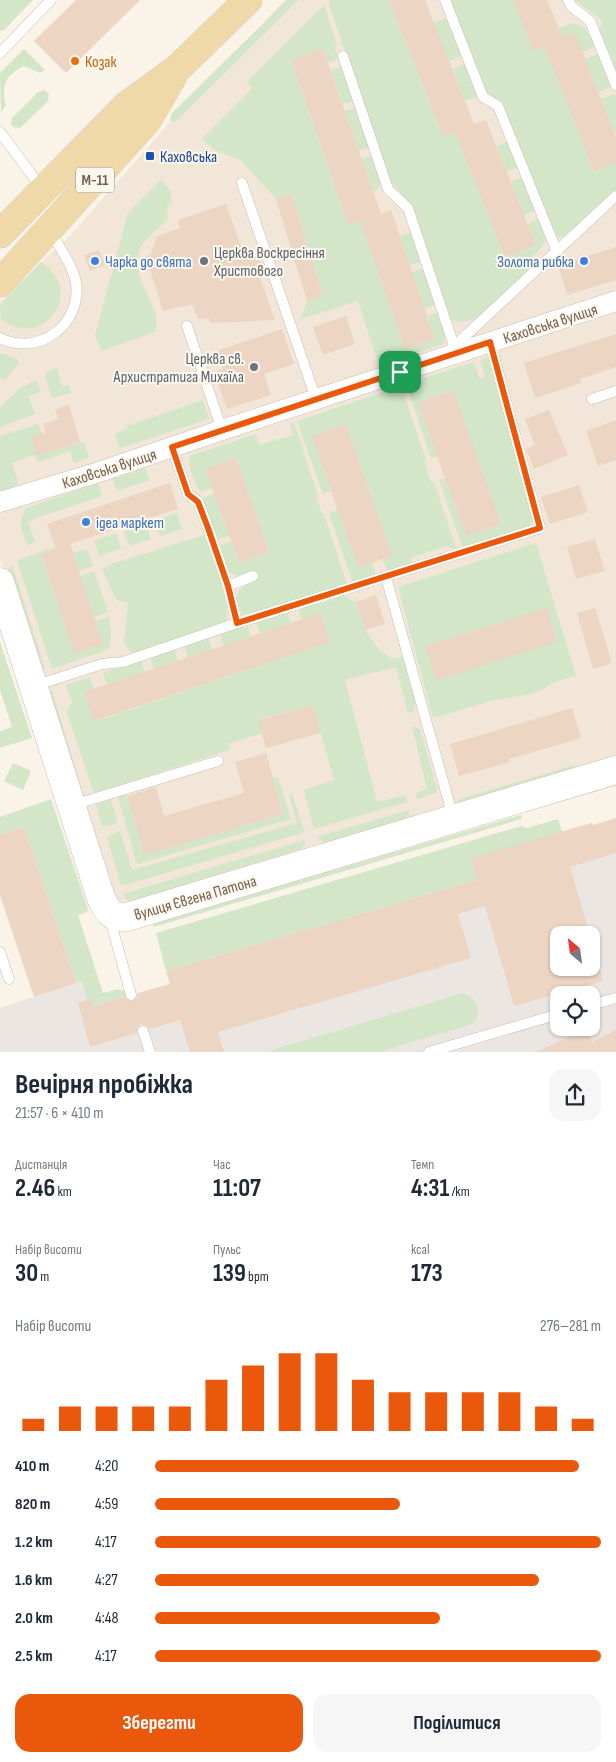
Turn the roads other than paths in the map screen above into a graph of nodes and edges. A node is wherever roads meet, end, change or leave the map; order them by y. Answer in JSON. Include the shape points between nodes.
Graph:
{"nodes":[{"id":1,"x":51,"y":0,"type":"edge"},
{"id":2,"x":248,"y":0,"type":"edge"},
{"id":3,"x":445,"y":0,"type":"edge"},
{"id":4,"x":568,"y":0,"type":"edge"},
{"id":5,"x":1,"y":50,"type":"edge"},
{"id":6,"x":343,"y":56,"type":"dead end"},
{"id":7,"x":178,"y":68,"type":"junction"},
{"id":8,"x":616,"y":86,"type":"edge"},
{"id":9,"x":0,"y":132,"type":"edge"},
{"id":10,"x":242,"y":183,"type":"dead end"},
{"id":11,"x":43,"y":190,"type":"junction"},
{"id":12,"x":616,"y":196,"type":"edge"},
{"id":13,"x":49,"y":230,"type":"junction"},
{"id":14,"x":0,"y":234,"type":"edge"},
{"id":15,"x":557,"y":252,"type":"junction"},
{"id":16,"x":0,"y":283,"type":"edge"},
{"id":17,"x":616,"y":301,"type":"edge"},
{"id":18,"x":187,"y":326,"type":"dead end"},
{"id":19,"x":0,"y":338,"type":"edge"},
{"id":20,"x":490,"y":342,"type":"junction"},
{"id":21,"x":448,"y":352,"type":"junction"},
{"id":22,"x":616,"y":391,"type":"edge"},
{"id":23,"x":592,"y":398,"type":"dead end"},
{"id":24,"x":316,"y":399,"type":"junction"},
{"id":25,"x":222,"y":430,"type":"junction"},
{"id":26,"x":172,"y":447,"type":"junction"},
{"id":27,"x":0,"y":502,"type":"edge"},
{"id":28,"x":253,"y":576,"type":"dead end"},
{"id":29,"x":386,"y":577,"type":"junction"},
{"id":30,"x":0,"y":582,"type":"edge"},
{"id":31,"x":228,"y":586,"type":"junction"},
{"id":32,"x":6,"y":621,"type":"edge"},
{"id":33,"x":237,"y":623,"type":"junction"},
{"id":34,"x":34,"y":687,"type":"junction"},
{"id":35,"x":218,"y":761,"type":"dead end"},
{"id":36,"x":616,"y":770,"type":"edge"},
{"id":37,"x":71,"y":805,"type":"junction"},
{"id":38,"x":454,"y":820,"type":"junction"},
{"id":39,"x":108,"y":912,"type":"junction"},
{"id":40,"x":0,"y":952,"type":"edge"},
{"id":41,"x":9,"y":979,"type":"dead end"},
{"id":42,"x":131,"y":995,"type":"dead end"},
{"id":43,"x":616,"y":998,"type":"edge"},
{"id":44,"x":600,"y":1002,"type":"edge"},
{"id":45,"x":550,"y":1017,"type":"edge"},
{"id":46,"x":144,"y":1031,"type":"dead end"},
{"id":47,"x":150,"y":1052,"type":"edge"},
{"id":48,"x":429,"y":1052,"type":"edge"}],
"edges":[{"from":1,"to":5,"type":"lane"},
{"from":2,"to":7,"type":"main road","number":"М-11"},
{"from":3,"to":15,"type":"lane","via":[[483,97],[498,106]]},
{"from":4,"to":8,"type":"lane","via":[[590,21]]},
{"from":6,"to":21,"type":"lane","via":[[388,189],[408,208],[411,216]]},
{"from":7,"to":11,"type":"main road","number":"М-11","via":[[126,104]]},
{"from":7,"to":13,"type":"main road","number":"М-11","via":[[147,121]]},
{"from":9,"to":11,"type":"lane"},
{"from":10,"to":24,"type":"lane"},
{"from":11,"to":14,"type":"main road","number":"М-11"},
{"from":12,"to":15,"type":"lane"},
{"from":13,"to":16,"type":"main road","number":"М-11"},
{"from":13,"to":19,"type":"lane","via":[[76,282],[71,315],[57,332],[38,342],[16,344]]},
{"from":15,"to":21,"type":"lane"},
{"from":17,"to":20,"type":"street","name":"Каховська вулиця"},
{"from":18,"to":25,"type":"lane"},
{"from":20,"to":21,"type":"street","name":"Каховська вулиця"},
{"from":20,"to":29,"type":"lane","via":[[540,528]]},
{"from":21,"to":24,"type":"street","name":"Каховська вулиця"},
{"from":22,"to":23,"type":"lane"},
{"from":24,"to":25,"type":"street","name":"Каховська вулиця"},
{"from":25,"to":26,"type":"street","name":"Каховська вулиця"},
{"from":26,"to":27,"type":"street","name":"Каховська вулиця"},
{"from":26,"to":31,"type":"lane","via":[[188,494],[198,502]]},
{"from":28,"to":31,"type":"lane"},
{"from":29,"to":33,"type":"lane"},
{"from":29,"to":38,"type":"lane"},
{"from":30,"to":32,"type":"street"},
{"from":31,"to":33,"type":"lane"},
{"from":32,"to":34,"type":"street"},
{"from":33,"to":34,"type":"lane","via":[[123,662],[102,664]]},
{"from":34,"to":37,"type":"street"},
{"from":35,"to":37,"type":"lane"},
{"from":36,"to":38,"type":"street","name":"вулиця Євгена Патона"},
{"from":37,"to":39,"type":"street","via":[[100,898]]},
{"from":38,"to":39,"type":"street","name":"вулиця Євгена Патона","via":[[127,917],[118,918]]},
{"from":39,"to":42,"type":"lane"},
{"from":40,"to":41,"type":"lane"},
{"from":43,"to":44,"type":"lane"},
{"from":45,"to":48,"type":"lane"},
{"from":46,"to":47,"type":"lane"}]}
